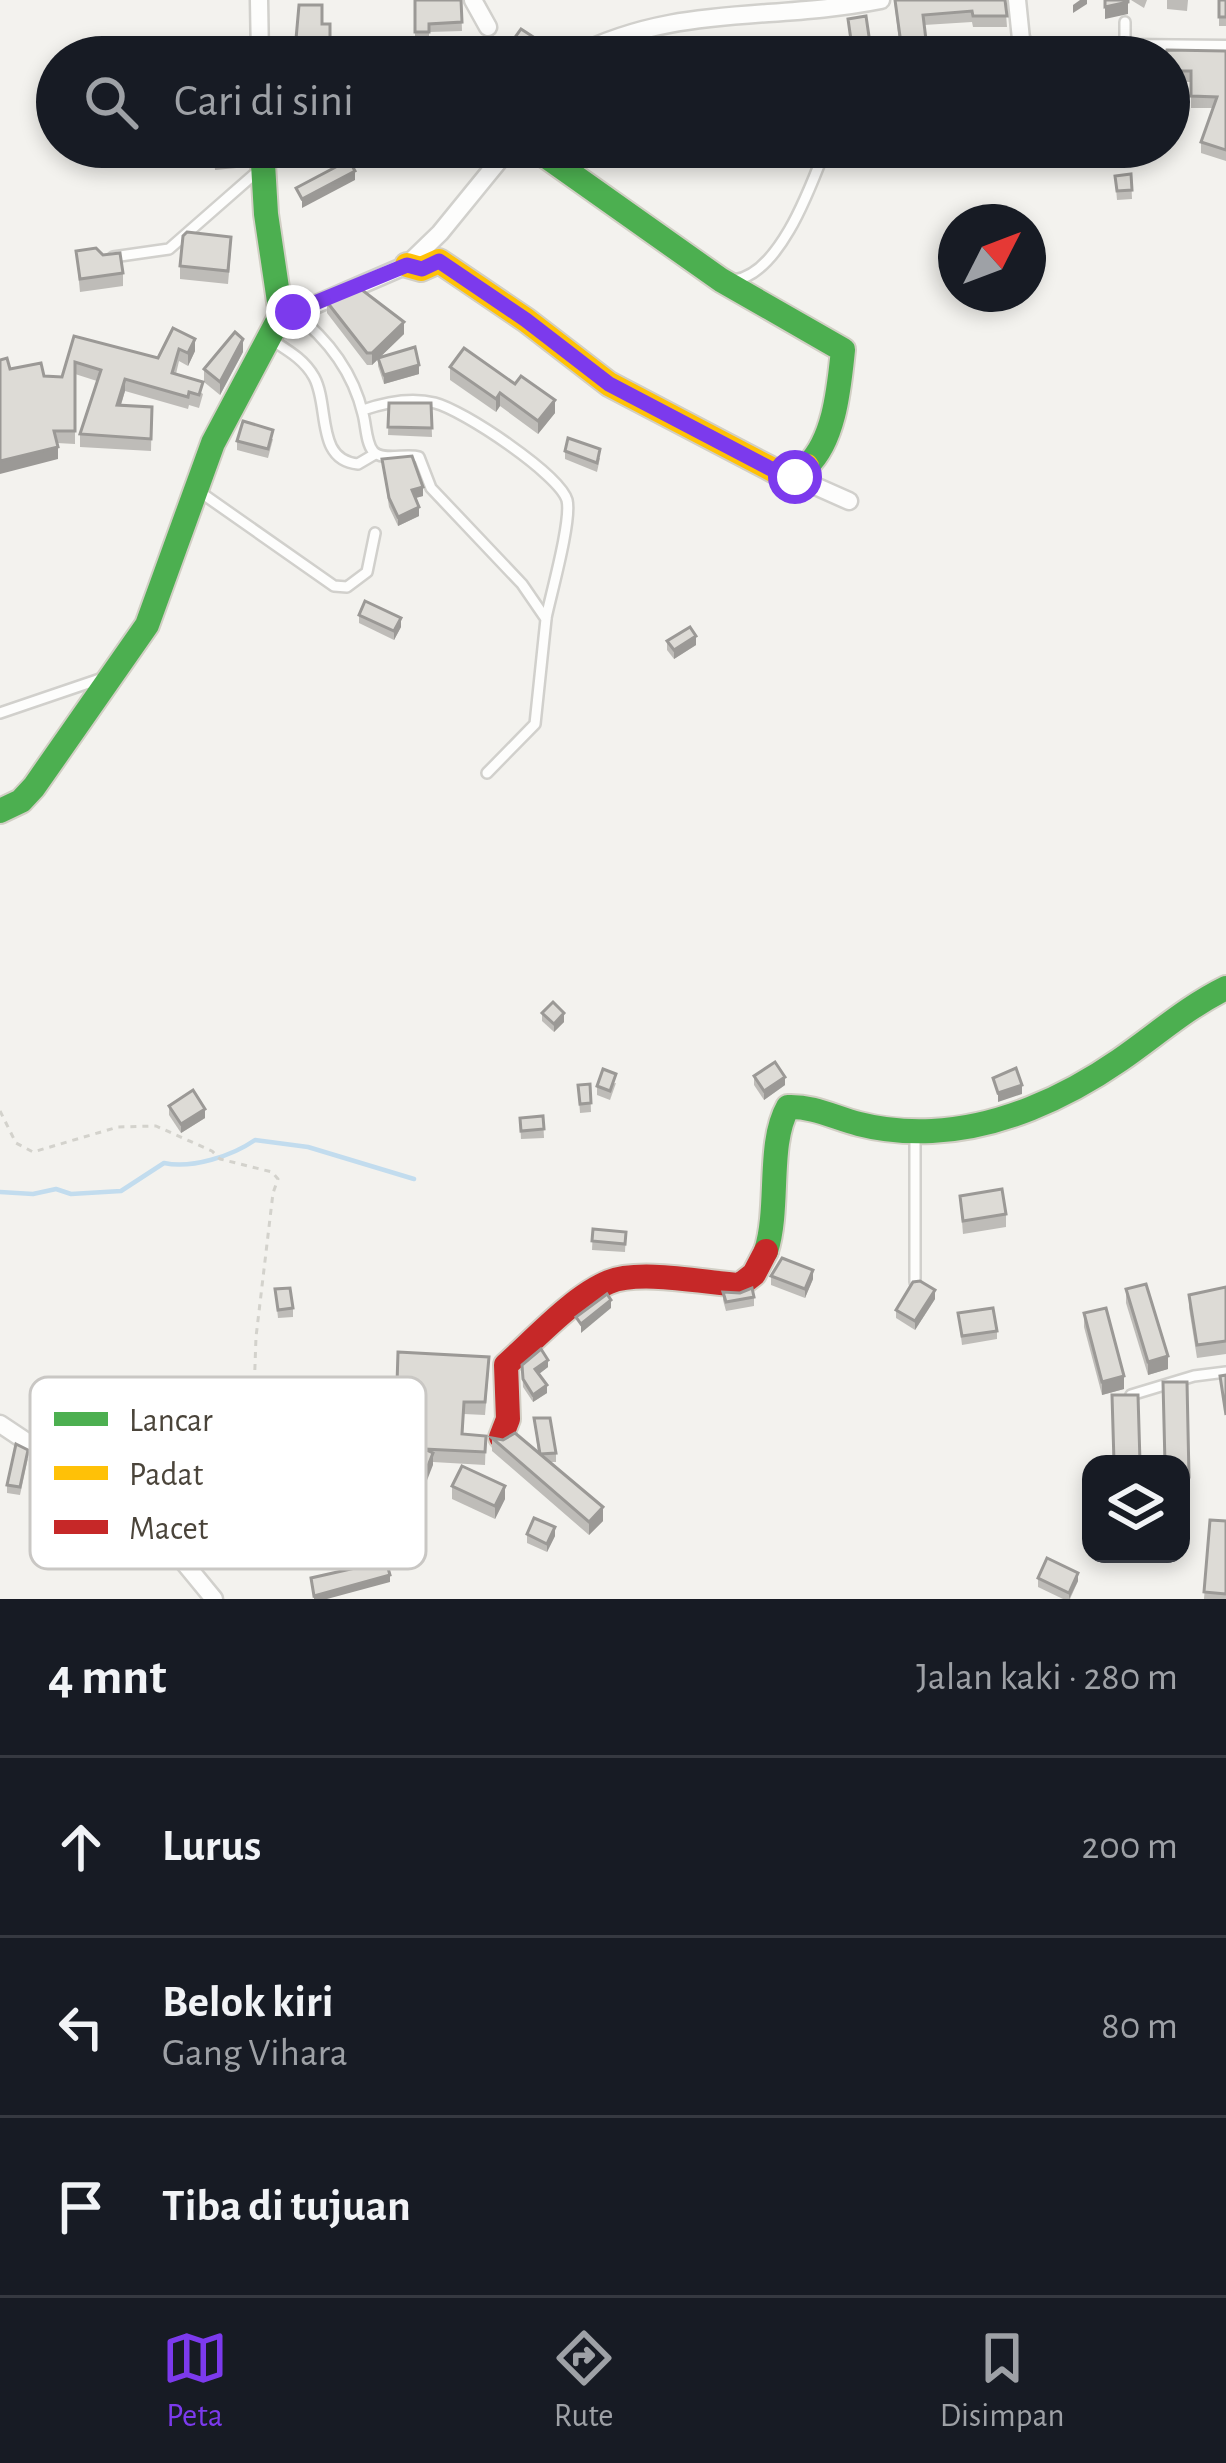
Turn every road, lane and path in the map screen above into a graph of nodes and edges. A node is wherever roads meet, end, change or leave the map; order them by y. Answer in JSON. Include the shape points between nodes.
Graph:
{"nodes":[{"id":1,"x":259,"y":0,"type":"edge"},
{"id":2,"x":473,"y":0,"type":"edge"},
{"id":3,"x":881,"y":0,"type":"edge"},
{"id":4,"x":1017,"y":0,"type":"edge"},
{"id":5,"x":1124,"y":22,"type":"dead end"},
{"id":6,"x":488,"y":27,"type":"dead end"},
{"id":7,"x":260,"y":36,"type":"edge"},
{"id":8,"x":622,"y":36,"type":"edge"},
{"id":9,"x":1021,"y":36,"type":"edge"},
{"id":10,"x":1124,"y":36,"type":"edge"},
{"id":11,"x":1190,"y":50,"type":"edge"},
{"id":12,"x":1226,"y":50,"type":"edge"},
{"id":13,"x":251,"y":168,"type":"edge"},
{"id":14,"x":264,"y":168,"type":"edge"},
{"id":15,"x":493,"y":168,"type":"edge"},
{"id":16,"x":562,"y":168,"type":"edge"},
{"id":17,"x":817,"y":168,"type":"edge"},
{"id":18,"x":105,"y":259,"type":"edge"},
{"id":19,"x":407,"y":265,"type":"junction"},
{"id":20,"x":721,"y":280,"type":"junction"},
{"id":21,"x":287,"y":314,"type":"junction"},
{"id":22,"x":270,"y":339,"type":"junction"},
{"id":23,"x":363,"y":410,"type":"junction"},
{"id":24,"x":375,"y":454,"type":"junction"},
{"id":25,"x":795,"y":477,"type":"junction"},
{"id":26,"x":196,"y":488,"type":"junction"},
{"id":27,"x":849,"y":501,"type":"dead end"},
{"id":28,"x":375,"y":533,"type":"dead end"},
{"id":29,"x":546,"y":619,"type":"junction"},
{"id":30,"x":114,"y":674,"type":"junction"},
{"id":31,"x":0,"y":713,"type":"edge"},
{"id":32,"x":488,"y":773,"type":"dead end"},
{"id":33,"x":0,"y":812,"type":"edge"},
{"id":34,"x":1226,"y":988,"type":"edge"},
{"id":35,"x":0,"y":1111,"type":"edge"},
{"id":36,"x":915,"y":1130,"type":"junction"},
{"id":37,"x":915,"y":1282,"type":"edge"},
{"id":38,"x":1226,"y":1372,"type":"edge"},
{"id":39,"x":255,"y":1377,"type":"edge"},
{"id":40,"x":1131,"y":1395,"type":"edge"},
{"id":41,"x":0,"y":1424,"type":"edge"},
{"id":42,"x":501,"y":1437,"type":"edge"},
{"id":43,"x":30,"y":1443,"type":"edge"},
{"id":44,"x":192,"y":1569,"type":"edge"},
{"id":45,"x":203,"y":1569,"type":"edge"},
{"id":46,"x":200,"y":1579,"type":"junction"},
{"id":47,"x":214,"y":1599,"type":"edge"}],
"edges":[{"from":1,"to":7,"type":"street"},
{"from":2,"to":6,"type":"street"},
{"from":3,"to":8,"type":"street","via":[[734,13]]},
{"from":4,"to":9,"type":"street"},
{"from":5,"to":10,"type":"lane"},
{"from":11,"to":12,"type":"street"},
{"from":13,"to":18,"type":"lane","via":[[170,249]]},
{"from":14,"to":21,"type":"street"},
{"from":15,"to":19,"type":"street"},
{"from":16,"to":20,"type":"street"},
{"from":17,"to":20,"type":"lane","via":[[778,247],[748,277]]},
{"from":19,"to":21,"type":"street"},
{"from":19,"to":25,"type":"street","via":[[439,261],[609,384]]},
{"from":20,"to":25,"type":"street","via":[[843,350],[820,453]]},
{"from":21,"to":22,"type":"street"},
{"from":21,"to":23,"type":"lane","via":[[329,345]]},
{"from":22,"to":24,"type":"lane","via":[[312,372],[334,453],[358,464]]},
{"from":22,"to":26,"type":"street"},
{"from":23,"to":24,"type":"lane"},
{"from":23,"to":29,"type":"lane","via":[[407,401],[451,408],[562,489],[568,511]]},
{"from":24,"to":29,"type":"lane","via":[[419,457],[430,488]]},
{"from":25,"to":27,"type":"street"},
{"from":26,"to":28,"type":"lane","via":[[334,586],[367,572]]},
{"from":26,"to":30,"type":"street","via":[[147,625]]},
{"from":29,"to":32,"type":"lane","via":[[535,724]]},
{"from":30,"to":31,"type":"lane"},
{"from":30,"to":33,"type":"street","via":[[28,794]]},
{"from":34,"to":36,"type":"street","via":[[1040,1103],[973,1124]]},
{"from":35,"to":39,"type":"path","via":[[16,1143],[33,1152],[118,1127],[156,1126],[220,1159],[272,1172],[278,1179]]},
{"from":36,"to":37,"type":"lane"},
{"from":36,"to":42,"type":"street","via":[[788,1107],[767,1258],[754,1277],[740,1285],[643,1278],[602,1284],[507,1363],[511,1415]]},
{"from":38,"to":40,"type":"lane"},
{"from":41,"to":43,"type":"street"},
{"from":44,"to":46,"type":"street"},
{"from":45,"to":46,"type":"path"},
{"from":46,"to":47,"type":"street"}]}
